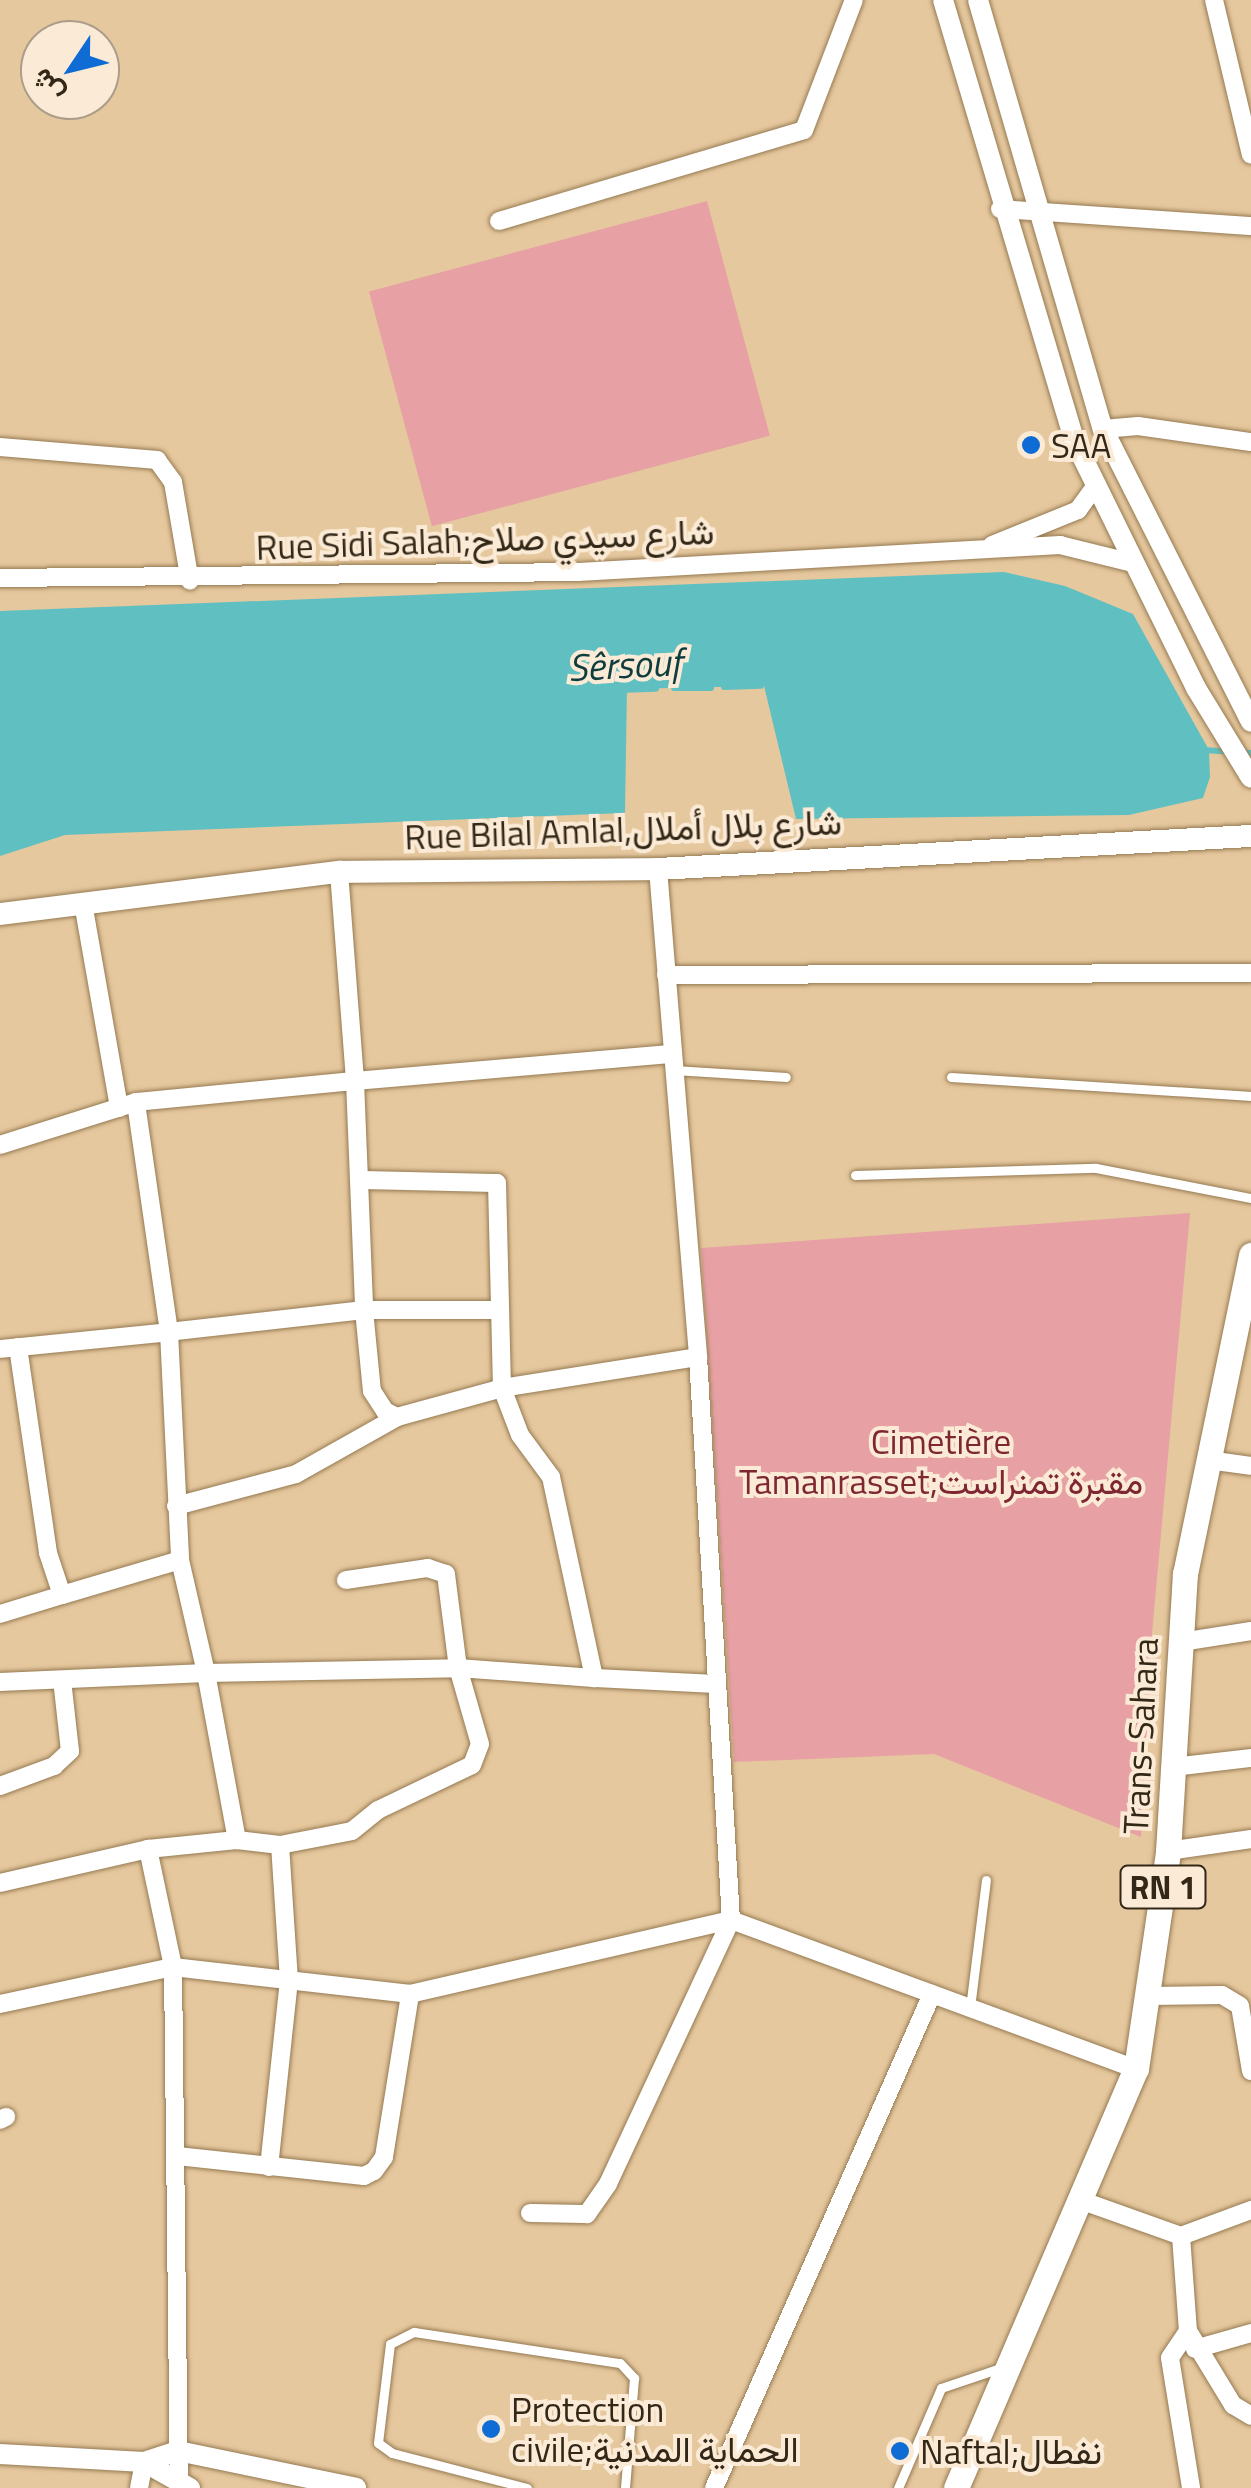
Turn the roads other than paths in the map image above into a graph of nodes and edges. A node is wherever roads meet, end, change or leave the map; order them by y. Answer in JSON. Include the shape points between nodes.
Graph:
{"nodes":[{"id":1,"x":854,"y":0,"type":"edge"},
{"id":2,"x":943,"y":0,"type":"edge"},
{"id":3,"x":978,"y":0,"type":"edge"},
{"id":4,"x":1214,"y":0,"type":"edge"},
{"id":5,"x":1251,"y":155,"type":"edge"},
{"id":6,"x":1000,"y":209,"type":"junction"},
{"id":7,"x":1040,"y":211,"type":"junction"},
{"id":8,"x":499,"y":221,"type":"dead end"},
{"id":9,"x":1251,"y":226,"type":"edge"},
{"id":10,"x":1104,"y":429,"type":"junction"},
{"id":11,"x":1251,"y":442,"type":"edge"},
{"id":12,"x":0,"y":447,"type":"edge"},
{"id":13,"x":1096,"y":485,"type":"junction"},
{"id":14,"x":972,"y":552,"type":"junction"},
{"id":15,"x":1133,"y":564,"type":"junction"},
{"id":16,"x":0,"y":578,"type":"edge"},
{"id":17,"x":190,"y":581,"type":"junction"},
{"id":18,"x":1251,"y":722,"type":"edge"},
{"id":19,"x":1251,"y":778,"type":"edge"},
{"id":20,"x":1251,"y":836,"type":"edge"},
{"id":21,"x":658,"y":869,"type":"junction"},
{"id":22,"x":339,"y":872,"type":"junction"},
{"id":23,"x":83,"y":904,"type":"junction"},
{"id":24,"x":0,"y":914,"type":"edge"},
{"id":25,"x":666,"y":974,"type":"junction"},
{"id":26,"x":1251,"y":974,"type":"edge"},
{"id":27,"x":674,"y":1062,"type":"junction"},
{"id":28,"x":951,"y":1076,"type":"dead end"},
{"id":29,"x":786,"y":1077,"type":"dead end"},
{"id":30,"x":354,"y":1081,"type":"junction"},
{"id":31,"x":1251,"y":1096,"type":"edge"},
{"id":32,"x":128,"y":1105,"type":"junction"},
{"id":33,"x":0,"y":1146,"type":"edge"},
{"id":34,"x":855,"y":1175,"type":"dead end"},
{"id":35,"x":361,"y":1180,"type":"junction"},
{"id":36,"x":1251,"y":1198,"type":"edge"},
{"id":37,"x":1251,"y":1255,"type":"edge"},
{"id":38,"x":364,"y":1310,"type":"junction"},
{"id":39,"x":500,"y":1310,"type":"junction"},
{"id":40,"x":168,"y":1332,"type":"junction"},
{"id":41,"x":9,"y":1348,"type":"edge"},
{"id":42,"x":698,"y":1357,"type":"junction"},
{"id":43,"x":502,"y":1388,"type":"junction"},
{"id":44,"x":397,"y":1417,"type":"junction"},
{"id":45,"x":1208,"y":1460,"type":"junction"},
{"id":46,"x":1251,"y":1466,"type":"edge"},
{"id":47,"x":176,"y":1506,"type":"junction"},
{"id":48,"x":180,"y":1560,"type":"junction"},
{"id":49,"x":346,"y":1580,"type":"dead end"},
{"id":50,"x":62,"y":1595,"type":"junction"},
{"id":51,"x":0,"y":1614,"type":"edge"},
{"id":52,"x":1251,"y":1631,"type":"edge"},
{"id":53,"x":1181,"y":1642,"type":"junction"},
{"id":54,"x":458,"y":1668,"type":"junction"},
{"id":55,"x":206,"y":1673,"type":"junction"},
{"id":56,"x":594,"y":1678,"type":"junction"},
{"id":57,"x":62,"y":1680,"type":"junction"},
{"id":58,"x":0,"y":1682,"type":"edge"},
{"id":59,"x":717,"y":1684,"type":"junction"},
{"id":60,"x":1251,"y":1758,"type":"edge"},
{"id":61,"x":1173,"y":1767,"type":"junction"},
{"id":62,"x":0,"y":1786,"type":"edge"},
{"id":63,"x":1251,"y":1839,"type":"edge"},
{"id":64,"x":237,"y":1840,"type":"junction"},
{"id":65,"x":280,"y":1845,"type":"junction"},
{"id":66,"x":148,"y":1849,"type":"junction"},
{"id":67,"x":1168,"y":1850,"type":"junction"},
{"id":68,"x":986,"y":1880,"type":"dead end"},
{"id":69,"x":0,"y":1884,"type":"edge"},
{"id":70,"x":731,"y":1920,"type":"junction"},
{"id":71,"x":172,"y":1967,"type":"junction"},
{"id":72,"x":289,"y":1980,"type":"junction"},
{"id":73,"x":410,"y":1994,"type":"junction"},
{"id":74,"x":932,"y":1994,"type":"junction"},
{"id":75,"x":1148,"y":1996,"type":"junction"},
{"id":76,"x":0,"y":2004,"type":"edge"},
{"id":77,"x":1245,"y":2005,"type":"edge"},
{"id":78,"x":970,"y":2008,"type":"junction"},
{"id":79,"x":1136,"y":2069,"type":"junction"},
{"id":80,"x":1251,"y":2072,"type":"edge"},
{"id":81,"x":177,"y":2156,"type":"junction"},
{"id":82,"x":269,"y":2167,"type":"junction"},
{"id":83,"x":1080,"y":2200,"type":"junction"},
{"id":84,"x":1251,"y":2210,"type":"edge"},
{"id":85,"x":530,"y":2213,"type":"dead end"},
{"id":86,"x":1181,"y":2236,"type":"junction"},
{"id":87,"x":1251,"y":2333,"type":"edge"},
{"id":88,"x":1191,"y":2340,"type":"junction"},
{"id":89,"x":1010,"y":2364,"type":"junction"},
{"id":90,"x":1251,"y":2416,"type":"edge"},
{"id":91,"x":178,"y":2451,"type":"junction"},
{"id":92,"x":0,"y":2454,"type":"edge"},
{"id":93,"x":144,"y":2462,"type":"junction"},
{"id":94,"x":185,"y":2487,"type":"edge"},
{"id":95,"x":139,"y":2488,"type":"edge"},
{"id":96,"x":356,"y":2488,"type":"edge"},
{"id":97,"x":528,"y":2488,"type":"edge"},
{"id":98,"x":625,"y":2488,"type":"edge"},
{"id":99,"x":714,"y":2488,"type":"edge"},
{"id":100,"x":898,"y":2488,"type":"edge"},
{"id":101,"x":956,"y":2488,"type":"edge"},
{"id":102,"x":1191,"y":2488,"type":"edge"}],
"edges":[{"from":1,"to":8,"type":"street","via":[[804,130]]},
{"from":2,"to":6,"type":"street"},
{"from":3,"to":7,"type":"street"},
{"from":4,"to":5,"type":"street"},
{"from":6,"to":7,"type":"street"},
{"from":6,"to":13,"type":"street","via":[[1062,409]]},
{"from":7,"to":9,"type":"street"},
{"from":7,"to":10,"type":"street"},
{"from":10,"to":11,"type":"street","via":[[1138,426]]},
{"from":10,"to":18,"type":"street"},
{"from":12,"to":17,"type":"street","via":[[157,460],[173,482]]},
{"from":13,"to":14,"type":"street","name":"Rue Sidi Salah;شارع سيدي صلاح","via":[[1078,510]]},
{"from":13,"to":15,"type":"street"},
{"from":14,"to":15,"type":"street","name":"Rue Sidi Salah;شارع سيدي صلاح","via":[[1060,545]]},
{"from":14,"to":17,"type":"street","name":"Rue Sidi Salah;شارع سيدي صلاح","via":[[578,572]]},
{"from":15,"to":19,"type":"street"},
{"from":16,"to":17,"type":"street","name":"Rue Sidi Salah;شارع سيدي صلاح"},
{"from":20,"to":21,"type":"main road","name":"Rue Bilal Amlal,شارع بلال أملال"},
{"from":21,"to":22,"type":"main road","name":"Rue Bilal Amlal,شارع بلال أملال"},
{"from":21,"to":25,"type":"street"},
{"from":22,"to":23,"type":"main road","name":"Rue Bilal Amlal,شارع بلال أملال"},
{"from":22,"to":30,"type":"street"},
{"from":23,"to":24,"type":"main road","name":"Rue Bilal Amlal,شارع بلال أملال"},
{"from":23,"to":32,"type":"street"},
{"from":25,"to":26,"type":"street"},
{"from":25,"to":27,"type":"street"},
{"from":27,"to":29,"type":"lane"},
{"from":27,"to":30,"type":"street"},
{"from":27,"to":42,"type":"street"},
{"from":28,"to":31,"type":"lane"},
{"from":30,"to":32,"type":"street"},
{"from":30,"to":35,"type":"street"},
{"from":32,"to":33,"type":"street"},
{"from":32,"to":40,"type":"street"},
{"from":34,"to":36,"type":"lane","via":[[1096,1168]]},
{"from":35,"to":38,"type":"street"},
{"from":35,"to":39,"type":"street","via":[[498,1183]]},
{"from":37,"to":45,"type":"main road","name":"Trans-Sahara","number":"RN 1"},
{"from":38,"to":39,"type":"street"},
{"from":38,"to":40,"type":"street"},
{"from":38,"to":44,"type":"street","via":[[372,1391]]},
{"from":39,"to":43,"type":"street"},
{"from":40,"to":41,"type":"street"},
{"from":40,"to":47,"type":"street"},
{"from":41,"to":50,"type":"street"},
{"from":42,"to":43,"type":"street"},
{"from":42,"to":59,"type":"street"},
{"from":43,"to":44,"type":"street"},
{"from":43,"to":56,"type":"street","via":[[520,1435],[551,1477]]},
{"from":44,"to":47,"type":"street","via":[[296,1474]]},
{"from":45,"to":46,"type":"street"},
{"from":45,"to":53,"type":"main road","name":"Trans-Sahara","number":"RN 1","via":[[1185,1574]]},
{"from":47,"to":48,"type":"street"},
{"from":48,"to":50,"type":"street"},
{"from":48,"to":55,"type":"street"},
{"from":49,"to":54,"type":"street","via":[[440,1569],[451,1590]]},
{"from":50,"to":51,"type":"street"},
{"from":52,"to":53,"type":"street"},
{"from":53,"to":61,"type":"main road","name":"Trans-Sahara","number":"RN 1"},
{"from":54,"to":55,"type":"street"},
{"from":54,"to":56,"type":"street"},
{"from":54,"to":65,"type":"street","via":[[480,1744],[472,1765],[378,1810],[352,1831]]},
{"from":55,"to":57,"type":"street"},
{"from":55,"to":64,"type":"street"},
{"from":56,"to":59,"type":"street"},
{"from":57,"to":58,"type":"street"},
{"from":57,"to":62,"type":"street","via":[[70,1751],[54,1766]]},
{"from":59,"to":70,"type":"street"},
{"from":60,"to":61,"type":"street"},
{"from":61,"to":67,"type":"main road","name":"Trans-Sahara","number":"RN 1"},
{"from":63,"to":67,"type":"street"},
{"from":64,"to":65,"type":"street"},
{"from":64,"to":66,"type":"street"},
{"from":65,"to":72,"type":"street"},
{"from":66,"to":69,"type":"street"},
{"from":66,"to":71,"type":"street"},
{"from":67,"to":75,"type":"main road","name":"Trans-Sahara","number":"RN 1"},
{"from":68,"to":78,"type":"lane"},
{"from":70,"to":73,"type":"street"},
{"from":70,"to":74,"type":"street"},
{"from":70,"to":85,"type":"street","via":[[608,2184],[587,2214]]},
{"from":71,"to":72,"type":"street"},
{"from":71,"to":76,"type":"street"},
{"from":71,"to":81,"type":"street"},
{"from":72,"to":73,"type":"street"},
{"from":72,"to":82,"type":"street"},
{"from":73,"to":82,"type":"street","via":[[384,2158],[374,2171],[364,2176]]},
{"from":74,"to":78,"type":"street"},
{"from":74,"to":99,"type":"street"},
{"from":75,"to":77,"type":"street","via":[[1222,1995]]},
{"from":75,"to":79,"type":"main road","name":"Trans-Sahara","number":"RN 1"},
{"from":77,"to":80,"type":"street"},
{"from":78,"to":79,"type":"street"},
{"from":79,"to":83,"type":"main road","name":"Trans-Sahara","number":"RN 1"},
{"from":81,"to":82,"type":"street"},
{"from":81,"to":91,"type":"street"},
{"from":83,"to":86,"type":"street"},
{"from":83,"to":89,"type":"main road","name":"Trans-Sahara","number":"RN 1"},
{"from":84,"to":86,"type":"street"},
{"from":86,"to":88,"type":"street"},
{"from":87,"to":88,"type":"street"},
{"from":88,"to":90,"type":"street","via":[[1233,2405]]},
{"from":88,"to":102,"type":"street","via":[[1170,2358]]},
{"from":89,"to":100,"type":"lane","via":[[940,2388]]},
{"from":89,"to":101,"type":"main road","name":"Trans-Sahara","number":"RN 1"},
{"from":91,"to":93,"type":"street"},
{"from":91,"to":94,"type":"street"},
{"from":91,"to":96,"type":"street"},
{"from":92,"to":93,"type":"street"},
{"from":93,"to":94,"type":"street"},
{"from":93,"to":95,"type":"street"},
{"from":97,"to":98,"type":"lane","via":[[392,2453],[378,2443],[390,2344],[414,2332],[620,2363],[634,2378]]}]}
